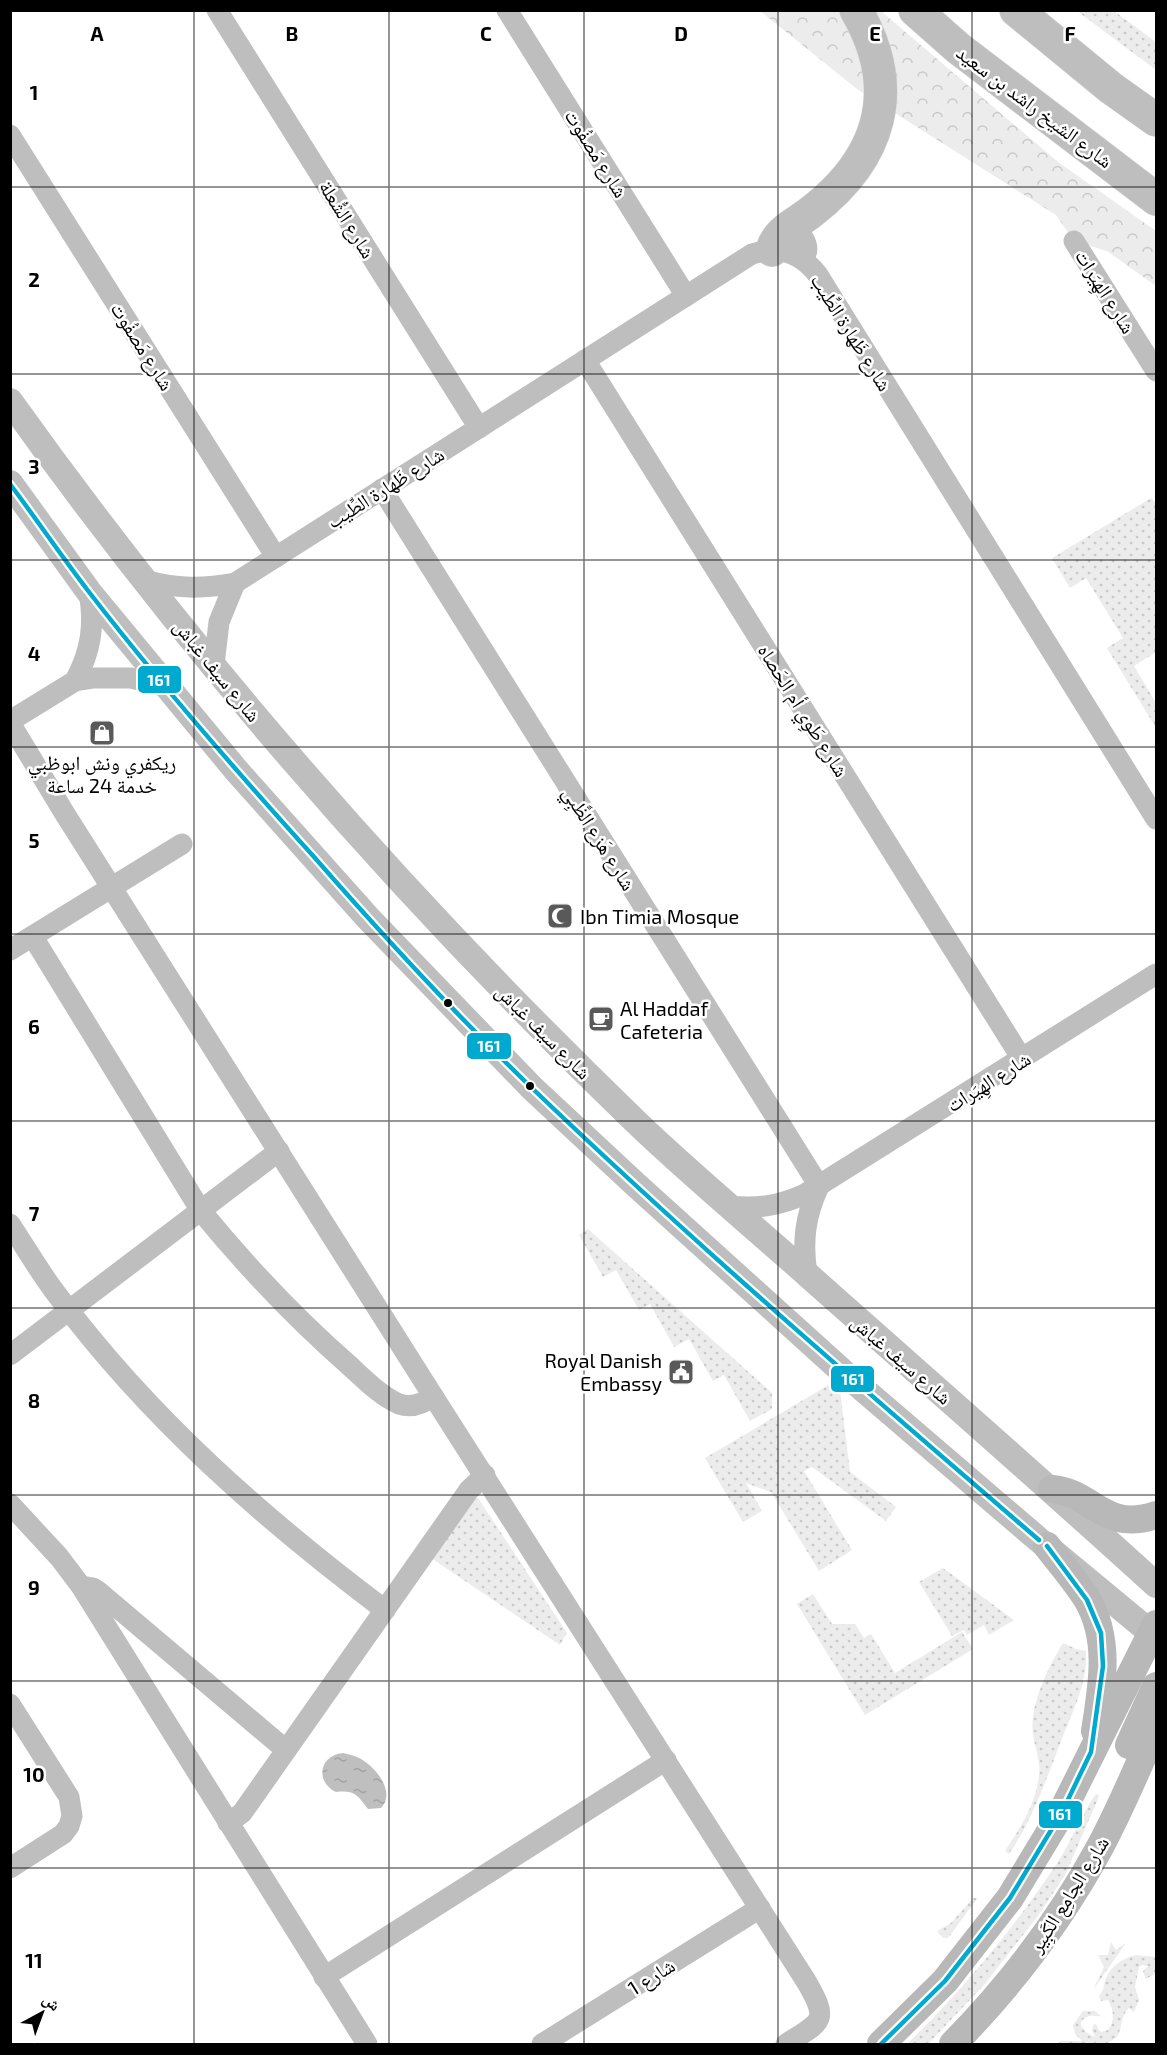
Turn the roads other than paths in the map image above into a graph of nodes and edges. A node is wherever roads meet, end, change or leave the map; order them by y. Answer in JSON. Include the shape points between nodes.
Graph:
{"nodes":[{"id":1,"x":217,"y":10,"type":"edge"},
{"id":2,"x":507,"y":10,"type":"edge"},
{"id":3,"x":856,"y":10,"type":"edge"},
{"id":4,"x":915,"y":10,"type":"edge"},
{"id":5,"x":1016,"y":10,"type":"edge"},
{"id":6,"x":1156,"y":120,"type":"edge"},
{"id":7,"x":10,"y":135,"type":"edge"},
{"id":8,"x":1156,"y":199,"type":"edge"},
{"id":9,"x":794,"y":224,"type":"junction"},
{"id":10,"x":1074,"y":240,"type":"dead end"},
{"id":11,"x":772,"y":250,"type":"junction"},
{"id":12,"x":803,"y":259,"type":"junction"},
{"id":13,"x":686,"y":296,"type":"junction"},
{"id":14,"x":585,"y":360,"type":"junction"},
{"id":15,"x":1156,"y":371,"type":"edge"},
{"id":16,"x":10,"y":401,"type":"edge"},
{"id":17,"x":479,"y":428,"type":"junction"},
{"id":18,"x":10,"y":483,"type":"edge"},
{"id":19,"x":382,"y":489,"type":"junction"},
{"id":20,"x":276,"y":557,"type":"junction"},
{"id":21,"x":145,"y":580,"type":"junction"},
{"id":22,"x":235,"y":583,"type":"junction"},
{"id":23,"x":89,"y":592,"type":"junction"},
{"id":24,"x":214,"y":665,"type":"junction"},
{"id":25,"x":75,"y":681,"type":"junction"},
{"id":26,"x":168,"y":687,"type":"junction"},
{"id":27,"x":10,"y":722,"type":"edge"},
{"id":28,"x":1156,"y":819,"type":"edge"},
{"id":29,"x":182,"y":843,"type":"dead end"},
{"id":30,"x":111,"y":887,"type":"junction"},
{"id":31,"x":33,"y":937,"type":"junction"},
{"id":32,"x":10,"y":950,"type":"edge"},
{"id":33,"x":1156,"y":974,"type":"edge"},
{"id":34,"x":1022,"y":1059,"type":"junction"},
{"id":35,"x":279,"y":1151,"type":"junction"},
{"id":36,"x":819,"y":1186,"type":"junction"},
{"id":37,"x":729,"y":1206,"type":"junction"},
{"id":38,"x":201,"y":1210,"type":"junction"},
{"id":39,"x":10,"y":1224,"type":"edge"},
{"id":40,"x":807,"y":1274,"type":"junction"},
{"id":41,"x":69,"y":1311,"type":"junction"},
{"id":42,"x":10,"y":1355,"type":"edge"},
{"id":43,"x":433,"y":1396,"type":"junction"},
{"id":44,"x":485,"y":1475,"type":"junction"},
{"id":45,"x":1052,"y":1489,"type":"junction"},
{"id":46,"x":10,"y":1504,"type":"edge"},
{"id":47,"x":1156,"y":1515,"type":"edge"},
{"id":48,"x":1047,"y":1546,"type":"junction"},
{"id":49,"x":1156,"y":1585,"type":"edge"},
{"id":50,"x":81,"y":1586,"type":"junction"},
{"id":51,"x":385,"y":1610,"type":"junction"},
{"id":52,"x":1155,"y":1631,"type":"edge"},
{"id":53,"x":1156,"y":1686,"type":"edge"},
{"id":54,"x":10,"y":1704,"type":"edge"},
{"id":55,"x":1156,"y":1727,"type":"edge"},
{"id":56,"x":286,"y":1750,"type":"junction"},
{"id":57,"x":1092,"y":1752,"type":"junction"},
{"id":58,"x":666,"y":1760,"type":"junction"},
{"id":59,"x":228,"y":1824,"type":"junction"},
{"id":60,"x":10,"y":1868,"type":"edge"},
{"id":61,"x":1085,"y":1873,"type":"junction"},
{"id":62,"x":760,"y":1908,"type":"junction"},
{"id":63,"x":324,"y":1977,"type":"junction"},
{"id":64,"x":367,"y":2044,"type":"edge"},
{"id":65,"x":542,"y":2044,"type":"edge"},
{"id":66,"x":786,"y":2044,"type":"edge"},
{"id":67,"x":881,"y":2044,"type":"edge"},
{"id":68,"x":953,"y":2044,"type":"edge"}],
"edges":[{"from":1,"to":17,"type":"street","name":"شارع الشُّعلة"},
{"from":2,"to":13,"type":"street","name":"شارع مَصفُوت"},
{"from":3,"to":9,"type":"main road","via":[[874,48],[880,84],[872,138],[861,162],[842,185]]},
{"from":4,"to":8,"type":"main road","name":"شارع الشيخ راشد بن سعيد","via":[[958,48]]},
{"from":5,"to":6,"type":"main road"},
{"from":7,"to":20,"type":"street","name":"شارع مَصفُوت"},
{"from":9,"to":11,"type":"main road","via":[[780,234]]},
{"from":9,"to":12,"type":"street","via":[[807,246]]},
{"from":10,"to":15,"type":"street","name":"شارع الهِيَرات"},
{"from":11,"to":12,"type":"street","name":"شارع ظَهارة الطِّيب"},
{"from":11,"to":13,"type":"street","name":"شارع ظَهارة الطِّيب","via":[[752,254]]},
{"from":12,"to":28,"type":"street","name":"شارع ظَهارة الطِّيب","via":[[818,275]]},
{"from":13,"to":14,"type":"street","name":"شارع ظَهارة الطِّيب"},
{"from":14,"to":17,"type":"street","name":"شارع ظَهارة الطِّيب"},
{"from":14,"to":34,"type":"street","name":"شارع طَوِي أم الحَصاه"},
{"from":16,"to":21,"type":"street","name":"شارع سيف غباش"},
{"from":17,"to":19,"type":"street","name":"شارع ظَهارة الطِّيب"},
{"from":18,"to":23,"type":"street"},
{"from":19,"to":20,"type":"street","name":"شارع ظَهارة الطِّيب"},
{"from":19,"to":36,"type":"street","name":"شارع هَزع الظَّبِي"},
{"from":20,"to":22,"type":"street","name":"شارع ظَهارة الطِّيب"},
{"from":21,"to":22,"type":"street","name":"شارع ظَهارة الطِّيب","via":[[190,589]]},
{"from":21,"to":24,"type":"street","name":"شارع سيف غباش"},
{"from":22,"to":24,"type":"street","via":[[219,622]]},
{"from":23,"to":25,"type":"street","via":[[93,610],[91,641]]},
{"from":23,"to":26,"type":"street"},
{"from":24,"to":37,"type":"street","name":"شارع سيف غباش","via":[[359,836],[484,972],[639,1125]]},
{"from":25,"to":26,"type":"street","via":[[131,678]]},
{"from":25,"to":27,"type":"street"},
{"from":26,"to":48,"type":"street","via":[[368,918],[532,1088],[843,1372]]},
{"from":27,"to":30,"type":"street"},
{"from":29,"to":30,"type":"street"},
{"from":30,"to":31,"type":"street"},
{"from":30,"to":35,"type":"street"},
{"from":31,"to":32,"type":"street"},
{"from":31,"to":38,"type":"street"},
{"from":33,"to":34,"type":"street","name":"شارع الهِيَرات"},
{"from":34,"to":36,"type":"street","name":"شارع الهِيَرات"},
{"from":35,"to":38,"type":"street"},
{"from":35,"to":43,"type":"street"},
{"from":36,"to":37,"type":"street","name":"شارع الهِيَرات","via":[[776,1205]]},
{"from":36,"to":40,"type":"street","via":[[805,1227]]},
{"from":37,"to":40,"type":"street","name":"شارع سيف غباش"},
{"from":38,"to":41,"type":"street"},
{"from":38,"to":43,"type":"street","via":[[289,1311],[371,1385],[400,1404],[418,1405]]},
{"from":39,"to":41,"type":"street"},
{"from":40,"to":45,"type":"street","name":"شارع سيف غباش"},
{"from":41,"to":42,"type":"street"},
{"from":41,"to":51,"type":"street","via":[[140,1394],[217,1471],[298,1544]]},
{"from":43,"to":44,"type":"street"},
{"from":44,"to":51,"type":"street","via":[[469,1490]]},
{"from":44,"to":58,"type":"street"},
{"from":45,"to":47,"type":"main road","via":[[1075,1495],[1108,1515],[1129,1520]]},
{"from":45,"to":49,"type":"street","name":"شارع سيف غباش"},
{"from":46,"to":50,"type":"street"},
{"from":48,"to":52,"type":"street"},
{"from":48,"to":57,"type":"main road","via":[[1087,1600],[1101,1634],[1103,1666]]},
{"from":50,"to":56,"type":"street","via":[[99,1592]]},
{"from":50,"to":59,"type":"street"},
{"from":51,"to":56,"type":"street"},
{"from":52,"to":57,"type":"main road"},
{"from":53,"to":61,"type":"main road","via":[[1093,1823]]},
{"from":54,"to":60,"type":"street","via":[[69,1797],[72,1816],[63,1834]]},
{"from":55,"to":61,"type":"main road","name":"شارع الجامِع الكَبِير"},
{"from":56,"to":59,"type":"street","via":[[242,1813]]},
{"from":57,"to":67,"type":"main road","via":[[1038,1856],[1011,1898],[945,1982]]},
{"from":58,"to":62,"type":"street"},
{"from":58,"to":63,"type":"street"},
{"from":59,"to":63,"type":"street"},
{"from":61,"to":68,"type":"main road","name":"شارع الجامِع الكَبِير","via":[[1015,1975]]},
{"from":62,"to":65,"type":"street","name":"شارع 1"},
{"from":62,"to":66,"type":"street","via":[[820,2005],[816,2024]]},
{"from":63,"to":64,"type":"street"}]}
